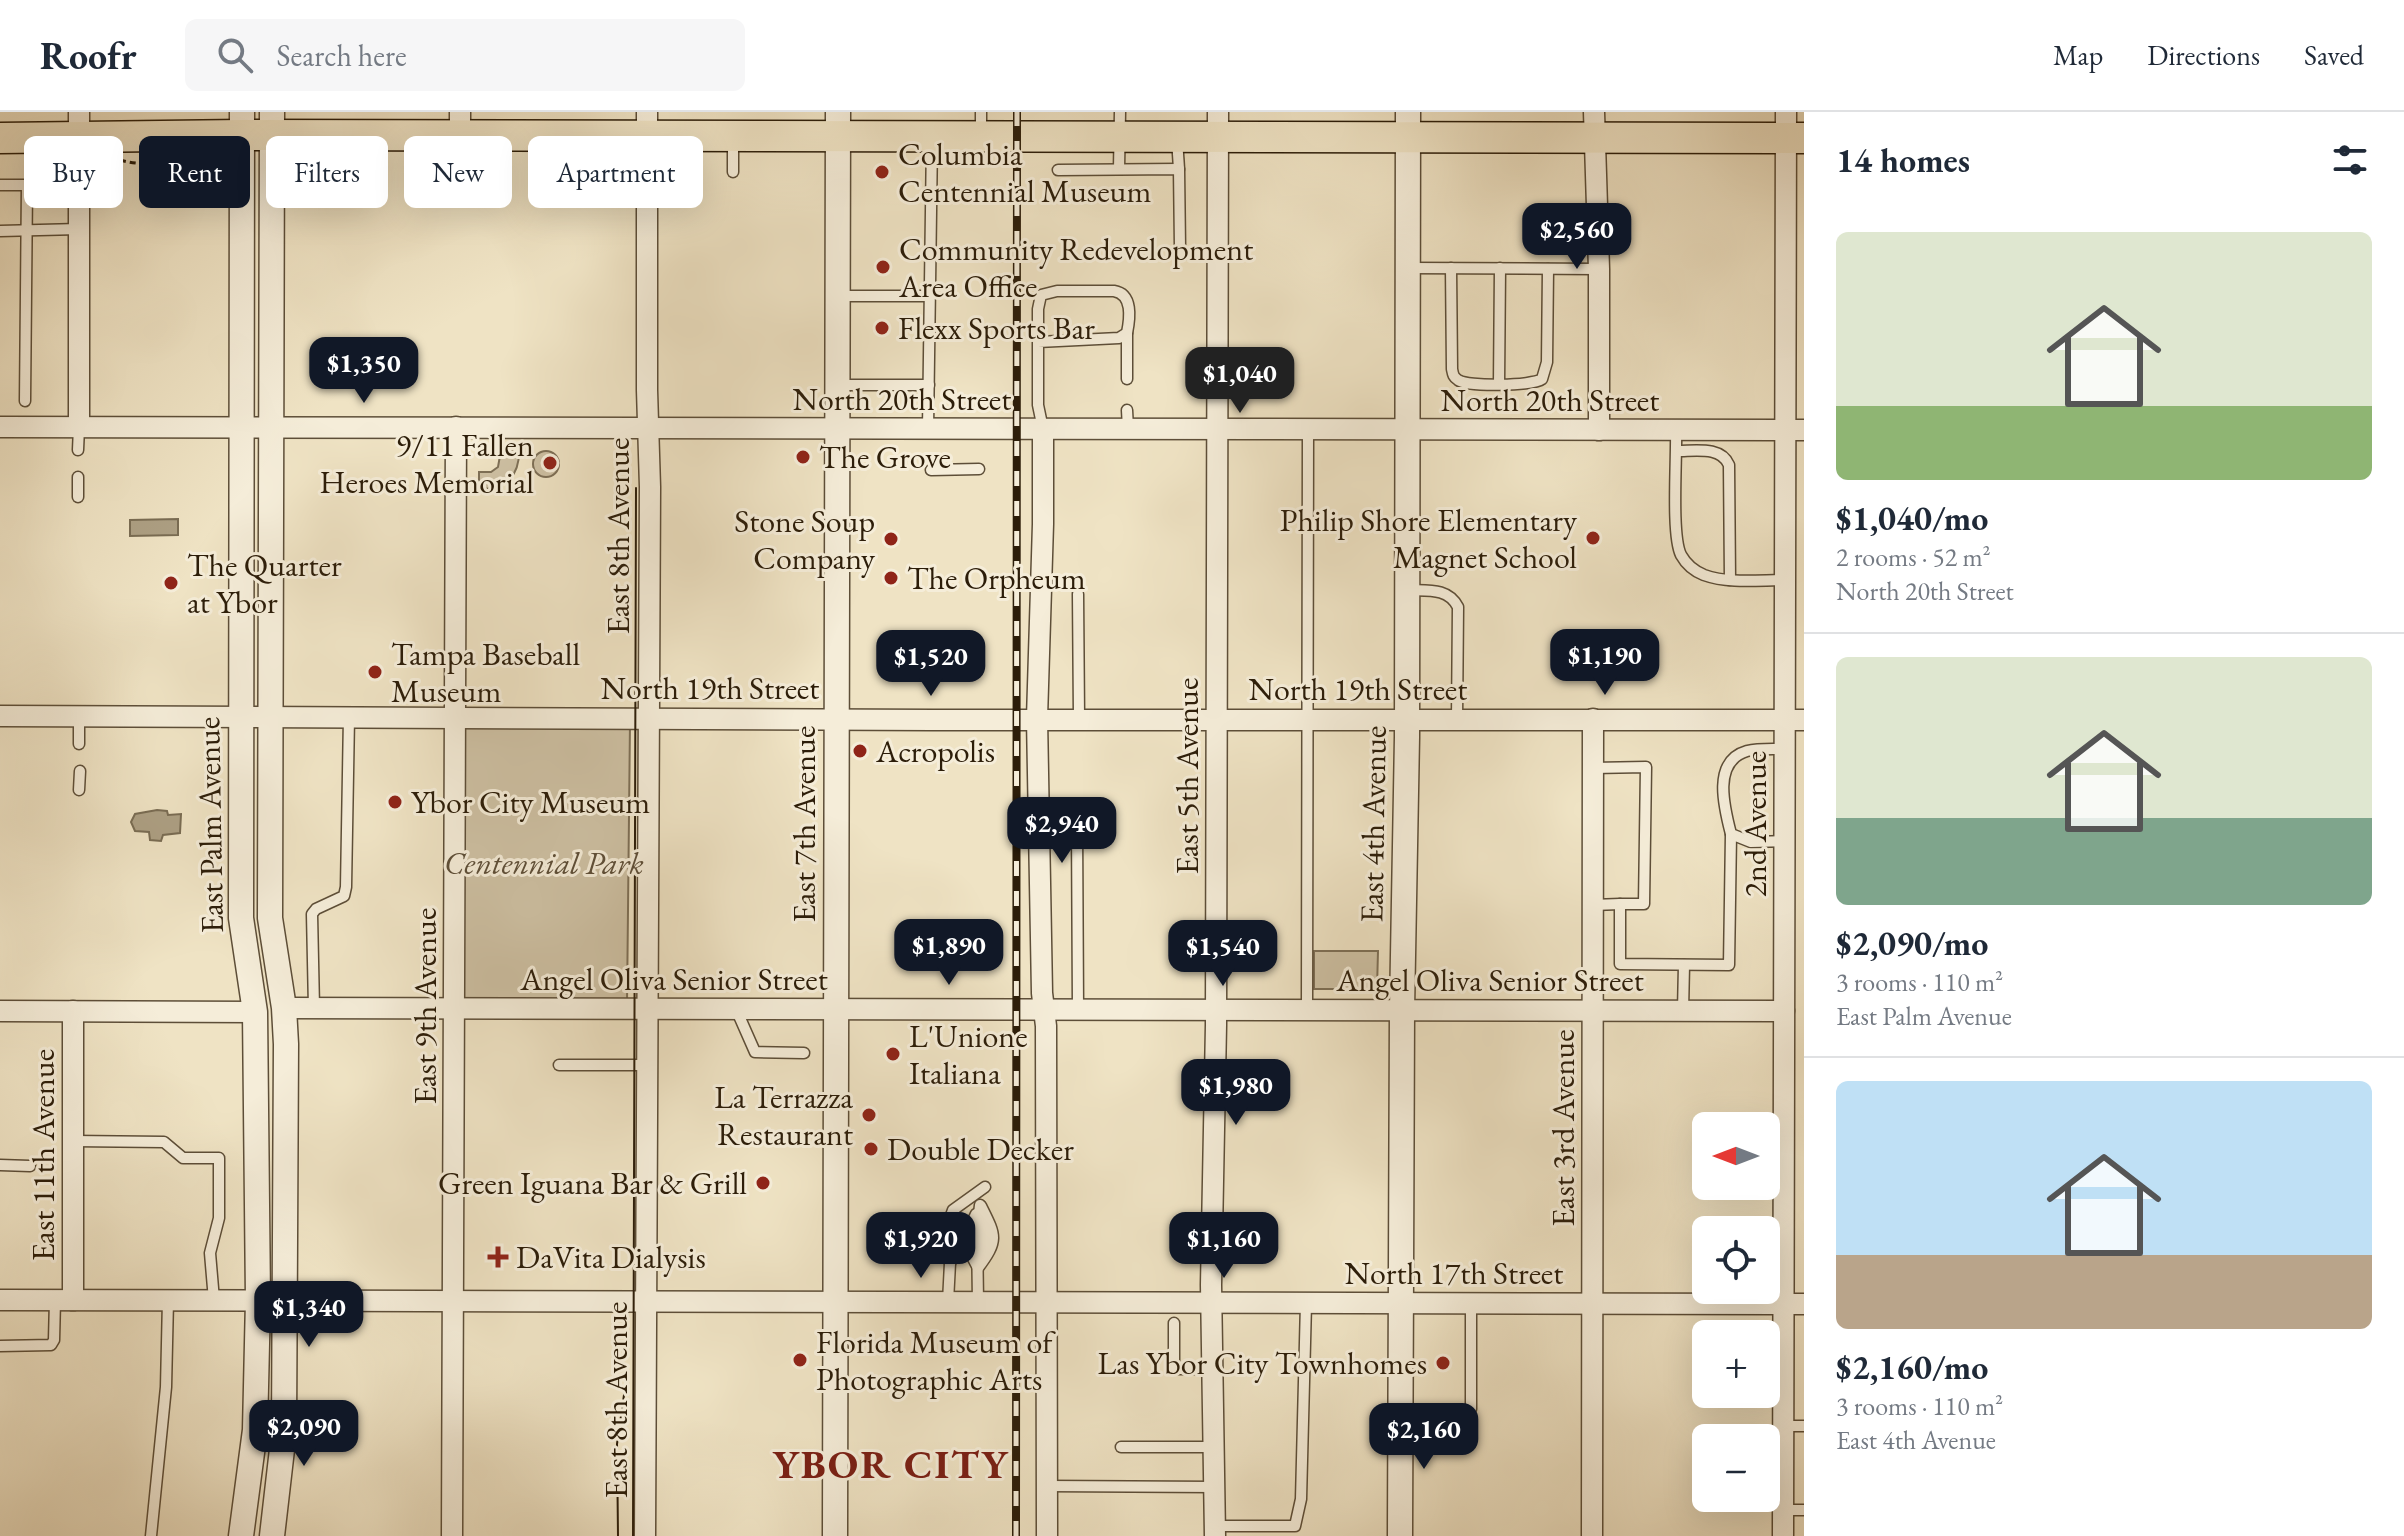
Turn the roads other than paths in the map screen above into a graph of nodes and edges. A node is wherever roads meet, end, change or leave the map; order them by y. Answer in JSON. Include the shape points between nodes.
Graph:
{"nodes":[{"id":1,"x":257,"y":124,"type":"edge"},
{"id":2,"x":460,"y":124,"type":"edge"},
{"id":3,"x":647,"y":124,"type":"edge"},
{"id":4,"x":838,"y":124,"type":"edge"},
{"id":5,"x":981,"y":124,"type":"edge"},
{"id":6,"x":1120,"y":124,"type":"edge"},
{"id":7,"x":1408,"y":124,"type":"edge"},
{"id":8,"x":1594,"y":124,"type":"edge"},
{"id":9,"x":79,"y":125,"type":"edge"},
{"id":10,"x":1218,"y":125,"type":"edge"},
{"id":11,"x":1792,"y":129,"type":"edge"},
{"id":12,"x":733,"y":136,"type":"junction"},
{"id":13,"x":932,"y":137,"type":"junction"},
{"id":14,"x":1177,"y":137,"type":"junction"},
{"id":15,"x":0,"y":138,"type":"edge"},
{"id":16,"x":1119,"y":169,"type":"junction"},
{"id":17,"x":1179,"y":169,"type":"junction"},
{"id":18,"x":1058,"y":170,"type":"dead end"},
{"id":19,"x":733,"y":172,"type":"dead end"},
{"id":20,"x":0,"y":185,"type":"edge"},
{"id":21,"x":79,"y":229,"type":"junction"},
{"id":22,"x":0,"y":231,"type":"edge"},
{"id":23,"x":27,"y":231,"type":"junction"},
{"id":24,"x":1218,"y":254,"type":"junction"},
{"id":25,"x":1408,"y":268,"type":"junction"},
{"id":26,"x":1451,"y":268,"type":"junction"},
{"id":27,"x":1500,"y":268,"type":"junction"},
{"id":28,"x":1548,"y":269,"type":"junction"},
{"id":29,"x":1599,"y":269,"type":"junction"},
{"id":30,"x":837,"y":296,"type":"junction"},
{"id":31,"x":930,"y":296,"type":"junction"},
{"id":32,"x":1127,"y":333,"type":"junction"},
{"id":33,"x":1038,"y":342,"type":"junction"},
{"id":34,"x":1127,"y":379,"type":"dead end"},
{"id":35,"x":1499,"y":384,"type":"junction"},
{"id":36,"x":837,"y":385,"type":"junction"},
{"id":37,"x":929,"y":385,"type":"junction"},
{"id":38,"x":25,"y":401,"type":"dead end"},
{"id":39,"x":0,"y":427,"type":"edge"},
{"id":40,"x":79,"y":427,"type":"junction"},
{"id":41,"x":242,"y":427,"type":"junction"},
{"id":42,"x":271,"y":427,"type":"junction"},
{"id":43,"x":456,"y":427,"type":"junction"},
{"id":44,"x":647,"y":428,"type":"junction"},
{"id":45,"x":837,"y":428,"type":"junction"},
{"id":46,"x":928,"y":429,"type":"junction"},
{"id":47,"x":1043,"y":429,"type":"junction"},
{"id":48,"x":1218,"y":429,"type":"junction"},
{"id":49,"x":1308,"y":429,"type":"junction"},
{"id":50,"x":1408,"y":430,"type":"junction"},
{"id":51,"x":1599,"y":430,"type":"junction"},
{"id":52,"x":1676,"y":430,"type":"junction"},
{"id":53,"x":1795,"y":430,"type":"edge"},
{"id":54,"x":78,"y":450,"type":"dead end"},
{"id":55,"x":1677,"y":451,"type":"junction"},
{"id":56,"x":979,"y":469,"type":"dead end"},
{"id":57,"x":931,"y":470,"type":"dead end"},
{"id":58,"x":78,"y":477,"type":"dead end"},
{"id":59,"x":78,"y":497,"type":"dead end"},
{"id":60,"x":1730,"y":580,"type":"junction"},
{"id":61,"x":1785,"y":580,"type":"junction"},
{"id":62,"x":1407,"y":590,"type":"junction"},
{"id":63,"x":1078,"y":594,"type":"dead end"},
{"id":64,"x":0,"y":716,"type":"edge"},
{"id":65,"x":79,"y":716,"type":"junction"},
{"id":66,"x":241,"y":717,"type":"junction"},
{"id":67,"x":271,"y":717,"type":"junction"},
{"id":68,"x":349,"y":717,"type":"junction"},
{"id":69,"x":456,"y":717,"type":"junction"},
{"id":70,"x":649,"y":717,"type":"junction"},
{"id":71,"x":836,"y":718,"type":"junction"},
{"id":72,"x":1037,"y":718,"type":"junction"},
{"id":73,"x":1079,"y":718,"type":"junction"},
{"id":74,"x":1217,"y":719,"type":"junction"},
{"id":75,"x":1309,"y":719,"type":"junction"},
{"id":76,"x":1407,"y":719,"type":"junction"},
{"id":77,"x":1457,"y":719,"type":"junction"},
{"id":78,"x":1593,"y":719,"type":"junction"},
{"id":79,"x":1794,"y":720,"type":"edge"},
{"id":80,"x":79,"y":744,"type":"dead end"},
{"id":81,"x":1785,"y":749,"type":"junction"},
{"id":82,"x":1593,"y":768,"type":"junction"},
{"id":83,"x":80,"y":771,"type":"dead end"},
{"id":84,"x":79,"y":790,"type":"dead end"},
{"id":85,"x":1077,"y":824,"type":"dead end"},
{"id":86,"x":1731,"y":834,"type":"junction"},
{"id":87,"x":1785,"y":841,"type":"junction"},
{"id":88,"x":1620,"y":904,"type":"junction"},
{"id":89,"x":1593,"y":905,"type":"junction"},
{"id":90,"x":1684,"y":965,"type":"junction"},
{"id":91,"x":284,"y":1008,"type":"junction"},
{"id":92,"x":314,"y":1008,"type":"junction"},
{"id":93,"x":455,"y":1008,"type":"junction"},
{"id":94,"x":648,"y":1009,"type":"junction"},
{"id":95,"x":736,"y":1009,"type":"junction"},
{"id":96,"x":836,"y":1009,"type":"junction"},
{"id":97,"x":1044,"y":1010,"type":"junction"},
{"id":98,"x":1078,"y":1010,"type":"junction"},
{"id":99,"x":1216,"y":1010,"type":"junction"},
{"id":100,"x":1307,"y":1010,"type":"junction"},
{"id":101,"x":1402,"y":1010,"type":"junction"},
{"id":102,"x":0,"y":1011,"type":"edge"},
{"id":103,"x":73,"y":1011,"type":"junction"},
{"id":104,"x":1593,"y":1011,"type":"junction"},
{"id":105,"x":1683,"y":1011,"type":"junction"},
{"id":106,"x":1784,"y":1011,"type":"junction"},
{"id":107,"x":255,"y":1012,"type":"junction"},
{"id":108,"x":804,"y":1053,"type":"dead end"},
{"id":109,"x":559,"y":1065,"type":"dead end"},
{"id":110,"x":647,"y":1065,"type":"junction"},
{"id":111,"x":73,"y":1141,"type":"junction"},
{"id":112,"x":0,"y":1165,"type":"edge"},
{"id":113,"x":30,"y":1166,"type":"dead end"},
{"id":114,"x":985,"y":1187,"type":"dead end"},
{"id":115,"x":972,"y":1196,"type":"junction"},
{"id":116,"x":980,"y":1205,"type":"junction"},
{"id":117,"x":978,"y":1268,"type":"junction"},
{"id":118,"x":0,"y":1300,"type":"edge"},
{"id":119,"x":64,"y":1300,"type":"junction"},
{"id":120,"x":168,"y":1300,"type":"junction"},
{"id":121,"x":214,"y":1300,"type":"junction"},
{"id":122,"x":258,"y":1300,"type":"junction"},
{"id":123,"x":285,"y":1300,"type":"junction"},
{"id":124,"x":454,"y":1301,"type":"junction"},
{"id":125,"x":647,"y":1301,"type":"junction"},
{"id":126,"x":835,"y":1302,"type":"junction"},
{"id":127,"x":948,"y":1302,"type":"junction"},
{"id":128,"x":978,"y":1302,"type":"junction"},
{"id":129,"x":1047,"y":1302,"type":"junction"},
{"id":130,"x":1211,"y":1302,"type":"junction"},
{"id":131,"x":1306,"y":1303,"type":"junction"},
{"id":132,"x":1401,"y":1303,"type":"junction"},
{"id":133,"x":1471,"y":1303,"type":"junction"},
{"id":134,"x":1592,"y":1303,"type":"junction"},
{"id":135,"x":1794,"y":1304,"type":"edge"},
{"id":136,"x":1174,"y":1323,"type":"dead end"},
{"id":137,"x":0,"y":1346,"type":"edge"},
{"id":138,"x":1212,"y":1369,"type":"junction"},
{"id":139,"x":1471,"y":1409,"type":"dead end"},
{"id":140,"x":1794,"y":1426,"type":"edge"},
{"id":141,"x":1121,"y":1447,"type":"dead end"},
{"id":142,"x":1214,"y":1447,"type":"junction"},
{"id":143,"x":1047,"y":1486,"type":"junction"},
{"id":144,"x":1215,"y":1487,"type":"junction"},
{"id":145,"x":1794,"y":1510,"type":"edge"},
{"id":146,"x":1215,"y":1531,"type":"edge"},
{"id":147,"x":151,"y":1536,"type":"edge"},
{"id":148,"x":241,"y":1536,"type":"edge"},
{"id":149,"x":272,"y":1536,"type":"edge"},
{"id":150,"x":452,"y":1536,"type":"edge"},
{"id":151,"x":645,"y":1536,"type":"edge"},
{"id":152,"x":835,"y":1536,"type":"edge"},
{"id":153,"x":1047,"y":1536,"type":"edge"},
{"id":154,"x":1400,"y":1536,"type":"edge"},
{"id":155,"x":1592,"y":1536,"type":"edge"},
{"id":156,"x":1783,"y":1536,"type":"edge"}],
"edges":[{"from":1,"to":2,"type":"main road"},
{"from":1,"to":9,"type":"main road"},
{"from":1,"to":41,"type":"street","name":"East Palm Avenue"},
{"from":1,"to":42,"type":"street","name":"East Palm Avenue"},
{"from":2,"to":3,"type":"main road"},
{"from":3,"to":12,"type":"main road"},
{"from":3,"to":44,"type":"street","name":"East 8th Avenue"},
{"from":4,"to":12,"type":"main road"},
{"from":4,"to":13,"type":"main road"},
{"from":4,"to":30,"type":"street","name":"East 7th Avenue"},
{"from":5,"to":6,"type":"main road"},
{"from":5,"to":13,"type":"main road"},
{"from":6,"to":14,"type":"main road"},
{"from":6,"to":16,"type":"lane"},
{"from":7,"to":8,"type":"main road"},
{"from":7,"to":10,"type":"main road"},
{"from":7,"to":25,"type":"street","name":"East 4th Avenue"},
{"from":8,"to":11,"type":"main road"},
{"from":8,"to":29,"type":"street"},
{"from":9,"to":15,"type":"main road"},
{"from":9,"to":21,"type":"street"},
{"from":10,"to":14,"type":"main road"},
{"from":10,"to":24,"type":"street","name":"East 5th Avenue"},
{"from":11,"to":53,"type":"street","name":"2nd Avenue"},
{"from":12,"to":19,"type":"lane"},
{"from":13,"to":31,"type":"lane"},
{"from":14,"to":17,"type":"lane"},
{"from":16,"to":17,"type":"lane"},
{"from":16,"to":18,"type":"lane"},
{"from":17,"to":24,"type":"lane","via":[[1180,248],[1184,254]]},
{"from":20,"to":23,"type":"lane","via":[[27,185]]},
{"from":21,"to":23,"type":"lane"},
{"from":21,"to":40,"type":"street"},
{"from":22,"to":23,"type":"lane"},
{"from":23,"to":38,"type":"lane"},
{"from":24,"to":48,"type":"street","name":"East 5th Avenue"},
{"from":25,"to":26,"type":"lane"},
{"from":25,"to":50,"type":"street","name":"East 4th Avenue"},
{"from":26,"to":27,"type":"lane"},
{"from":26,"to":35,"type":"lane","via":[[1454,376],[1465,383]]},
{"from":27,"to":28,"type":"lane"},
{"from":27,"to":35,"type":"lane"},
{"from":28,"to":29,"type":"lane"},
{"from":28,"to":35,"type":"lane","via":[[1547,362],[1542,379]]},
{"from":29,"to":51,"type":"street"},
{"from":30,"to":31,"type":"lane"},
{"from":30,"to":36,"type":"street","name":"East 7th Avenue"},
{"from":31,"to":37,"type":"lane"},
{"from":32,"to":33,"type":"lane","via":[[1111,340]]},
{"from":32,"to":33,"type":"lane","via":[[1128,305],[1121,292],[1047,292],[1039,301]]},
{"from":32,"to":34,"type":"lane"},
{"from":33,"to":47,"type":"lane"},
{"from":36,"to":37,"type":"lane"},
{"from":36,"to":45,"type":"street","name":"East 7th Avenue"},
{"from":37,"to":46,"type":"lane"},
{"from":39,"to":40,"type":"street","name":"North 20th Street"},
{"from":40,"to":41,"type":"street","name":"North 20th Street"},
{"from":40,"to":54,"type":"lane"},
{"from":41,"to":42,"type":"street","name":"North 20th Street"},
{"from":41,"to":66,"type":"street","name":"East Palm Avenue"},
{"from":42,"to":43,"type":"street","name":"North 20th Street"},
{"from":42,"to":67,"type":"street","name":"East Palm Avenue"},
{"from":43,"to":44,"type":"street","name":"North 20th Street"},
{"from":43,"to":69,"type":"street","name":"East 9th Avenue"},
{"from":44,"to":45,"type":"street","name":"North 20th Street"},
{"from":44,"to":70,"type":"street","name":"East 8th Avenue"},
{"from":45,"to":46,"type":"street","name":"North 20th Street"},
{"from":45,"to":71,"type":"street","name":"East 7th Avenue"},
{"from":46,"to":47,"type":"street","name":"North 20th Street"},
{"from":47,"to":48,"type":"street","name":"North 20th Street","via":[[1128,419]]},
{"from":47,"to":72,"type":"street"},
{"from":48,"to":49,"type":"street","name":"North 20th Street"},
{"from":48,"to":74,"type":"street","name":"East 5th Avenue"},
{"from":49,"to":50,"type":"street","name":"North 20th Street"},
{"from":49,"to":75,"type":"lane"},
{"from":50,"to":51,"type":"street","name":"North 20th Street"},
{"from":50,"to":62,"type":"street","name":"East 4th Avenue"},
{"from":51,"to":52,"type":"street","name":"North 20th Street"},
{"from":52,"to":53,"type":"street","name":"North 20th Street"},
{"from":52,"to":55,"type":"lane"},
{"from":53,"to":61,"type":"street","name":"2nd Avenue"},
{"from":55,"to":60,"type":"lane","via":[[1680,552],[1697,571]]},
{"from":55,"to":60,"type":"lane","via":[[1718,452],[1729,465]]},
{"from":56,"to":57,"type":"lane"},
{"from":58,"to":59,"type":"lane"},
{"from":60,"to":61,"type":"lane"},
{"from":61,"to":79,"type":"street","name":"2nd Avenue"},
{"from":62,"to":76,"type":"street","name":"East 4th Avenue"},
{"from":62,"to":77,"type":"lane","via":[[1447,594],[1458,607]]},
{"from":63,"to":73,"type":"lane"},
{"from":64,"to":65,"type":"street","name":"North 19th Street"},
{"from":65,"to":66,"type":"street","name":"North 19th Street"},
{"from":65,"to":80,"type":"lane"},
{"from":66,"to":67,"type":"street","name":"North 19th Street"},
{"from":66,"to":107,"type":"street","name":"East Palm Avenue","via":[[241,918]]},
{"from":67,"to":68,"type":"street","name":"North 19th Street"},
{"from":67,"to":91,"type":"street","name":"East Palm Avenue","via":[[270,918]]},
{"from":68,"to":69,"type":"street","name":"North 19th Street"},
{"from":68,"to":92,"type":"lane","via":[[346,887],[344,896],[312,914]]},
{"from":69,"to":70,"type":"street","name":"North 19th Street"},
{"from":69,"to":93,"type":"street","name":"East 9th Avenue"},
{"from":70,"to":71,"type":"street","name":"North 19th Street"},
{"from":70,"to":94,"type":"street","name":"East 8th Avenue"},
{"from":71,"to":72,"type":"street","name":"North 19th Street"},
{"from":71,"to":96,"type":"street","name":"East 7th Avenue"},
{"from":72,"to":73,"type":"street","name":"North 19th Street"},
{"from":72,"to":97,"type":"street"},
{"from":73,"to":74,"type":"street","name":"North 19th Street"},
{"from":74,"to":75,"type":"street","name":"North 19th Street"},
{"from":74,"to":99,"type":"street","name":"East 5th Avenue"},
{"from":75,"to":76,"type":"street","name":"North 19th Street"},
{"from":75,"to":100,"type":"lane"},
{"from":76,"to":77,"type":"street","name":"North 19th Street"},
{"from":76,"to":101,"type":"street","name":"East 4th Avenue"},
{"from":77,"to":78,"type":"street","name":"North 19th Street"},
{"from":78,"to":79,"type":"street","name":"North 19th Street"},
{"from":78,"to":82,"type":"street","name":"East 3rd Avenue"},
{"from":79,"to":81,"type":"street","name":"2nd Avenue"},
{"from":81,"to":86,"type":"lane","via":[[1747,751],[1724,771]]},
{"from":81,"to":87,"type":"street","name":"2nd Avenue"},
{"from":82,"to":88,"type":"lane","via":[[1646,767],[1644,904]]},
{"from":82,"to":89,"type":"street","name":"East 3rd Avenue"},
{"from":83,"to":84,"type":"lane"},
{"from":85,"to":98,"type":"lane"},
{"from":86,"to":87,"type":"lane","via":[[1751,842]]},
{"from":86,"to":90,"type":"lane","via":[[1729,965]]},
{"from":87,"to":106,"type":"street","name":"2nd Avenue"},
{"from":88,"to":89,"type":"lane"},
{"from":88,"to":90,"type":"lane","via":[[1620,964]]},
{"from":89,"to":104,"type":"street","name":"East 3rd Avenue"},
{"from":90,"to":105,"type":"lane"},
{"from":91,"to":92,"type":"street","name":"Angel Oliva Senior Street"},
{"from":91,"to":123,"type":"street","name":"East Palm Avenue"},
{"from":92,"to":93,"type":"street","name":"Angel Oliva Senior Street"},
{"from":93,"to":94,"type":"street","name":"Angel Oliva Senior Street"},
{"from":93,"to":124,"type":"street","name":"East 9th Avenue"},
{"from":94,"to":95,"type":"street","name":"Angel Oliva Senior Street"},
{"from":94,"to":110,"type":"street","name":"East 8th Avenue"},
{"from":95,"to":96,"type":"street","name":"Angel Oliva Senior Street"},
{"from":95,"to":108,"type":"lane","via":[[755,1052]]},
{"from":96,"to":97,"type":"street","name":"Angel Oliva Senior Street"},
{"from":96,"to":126,"type":"street","name":"East 7th Avenue"},
{"from":97,"to":98,"type":"street","name":"Angel Oliva Senior Street"},
{"from":97,"to":129,"type":"street"},
{"from":98,"to":99,"type":"street","name":"Angel Oliva Senior Street"},
{"from":99,"to":100,"type":"street","name":"Angel Oliva Senior Street"},
{"from":99,"to":130,"type":"street","name":"East 5th Avenue"},
{"from":100,"to":101,"type":"street","name":"Angel Oliva Senior Street"},
{"from":101,"to":104,"type":"street","name":"Angel Oliva Senior Street"},
{"from":101,"to":132,"type":"street","name":"East 4th Avenue"},
{"from":102,"to":103,"type":"street"},
{"from":103,"to":107,"type":"street"},
{"from":103,"to":111,"type":"street","name":"East 11th Avenue"},
{"from":104,"to":105,"type":"street","name":"Angel Oliva Senior Street"},
{"from":104,"to":134,"type":"street","name":"East 3rd Avenue"},
{"from":105,"to":106,"type":"street","name":"Angel Oliva Senior Street"},
{"from":106,"to":135,"type":"street","name":"2nd Avenue"},
{"from":107,"to":122,"type":"street","name":"East Palm Avenue"},
{"from":109,"to":110,"type":"lane"},
{"from":110,"to":125,"type":"street","name":"East 8th Avenue"},
{"from":111,"to":119,"type":"street","name":"East 11th Avenue"},
{"from":111,"to":121,"type":"lane","via":[[164,1142],[183,1158],[219,1158],[219,1218],[210,1253]]},
{"from":112,"to":113,"type":"lane"},
{"from":114,"to":115,"type":"lane"},
{"from":115,"to":116,"type":"lane"},
{"from":115,"to":127,"type":"lane","via":[[953,1210],[956,1248]]},
{"from":116,"to":117,"type":"lane"},
{"from":116,"to":117,"type":"lane","via":[[994,1232],[993,1248]]},
{"from":117,"to":128,"type":"lane"},
{"from":118,"to":119,"type":"street","name":"North 17th Street"},
{"from":119,"to":120,"type":"street","name":"North 17th Street"},
{"from":119,"to":137,"type":"lane","via":[[51,1345]]},
{"from":120,"to":121,"type":"street","name":"North 17th Street"},
{"from":120,"to":147,"type":"lane","via":[[166,1387]]},
{"from":121,"to":122,"type":"street","name":"North 17th Street"},
{"from":122,"to":123,"type":"street","name":"North 17th Street"},
{"from":122,"to":148,"type":"street","name":"East Palm Avenue","via":[[255,1430]]},
{"from":123,"to":124,"type":"street","name":"North 17th Street"},
{"from":123,"to":149,"type":"street","name":"East Palm Avenue","via":[[284,1432]]},
{"from":124,"to":125,"type":"street","name":"North 17th Street"},
{"from":124,"to":150,"type":"street","name":"East 9th Avenue"},
{"from":125,"to":126,"type":"street","name":"North 17th Street"},
{"from":125,"to":151,"type":"street","name":"East 8th Avenue"},
{"from":126,"to":127,"type":"street","name":"North 17th Street"},
{"from":126,"to":152,"type":"street","name":"East 7th Avenue"},
{"from":127,"to":128,"type":"street","name":"North 17th Street"},
{"from":128,"to":129,"type":"street","name":"North 17th Street"},
{"from":129,"to":130,"type":"street","name":"North 17th Street"},
{"from":129,"to":143,"type":"street"},
{"from":130,"to":131,"type":"street","name":"North 17th Street"},
{"from":130,"to":138,"type":"street","name":"East 5th Avenue"},
{"from":131,"to":132,"type":"street","name":"North 17th Street"},
{"from":131,"to":146,"type":"lane","via":[[1301,1487],[1295,1526]]},
{"from":132,"to":133,"type":"street","name":"North 17th Street"},
{"from":132,"to":154,"type":"street","name":"East 4th Avenue"},
{"from":133,"to":134,"type":"street","name":"North 17th Street"},
{"from":133,"to":139,"type":"lane"},
{"from":134,"to":135,"type":"street","name":"North 17th Street"},
{"from":134,"to":155,"type":"street","name":"East 3rd Avenue"},
{"from":135,"to":140,"type":"street","name":"2nd Avenue"},
{"from":136,"to":138,"type":"lane","via":[[1174,1369]]},
{"from":138,"to":142,"type":"street","name":"East 5th Avenue"},
{"from":140,"to":145,"type":"street","name":"2nd Avenue"},
{"from":141,"to":142,"type":"lane"},
{"from":142,"to":144,"type":"street","name":"East 5th Avenue"},
{"from":143,"to":144,"type":"lane"},
{"from":143,"to":153,"type":"street"},
{"from":144,"to":146,"type":"street","name":"East 5th Avenue"},
{"from":145,"to":156,"type":"street","name":"2nd Avenue"}]}
